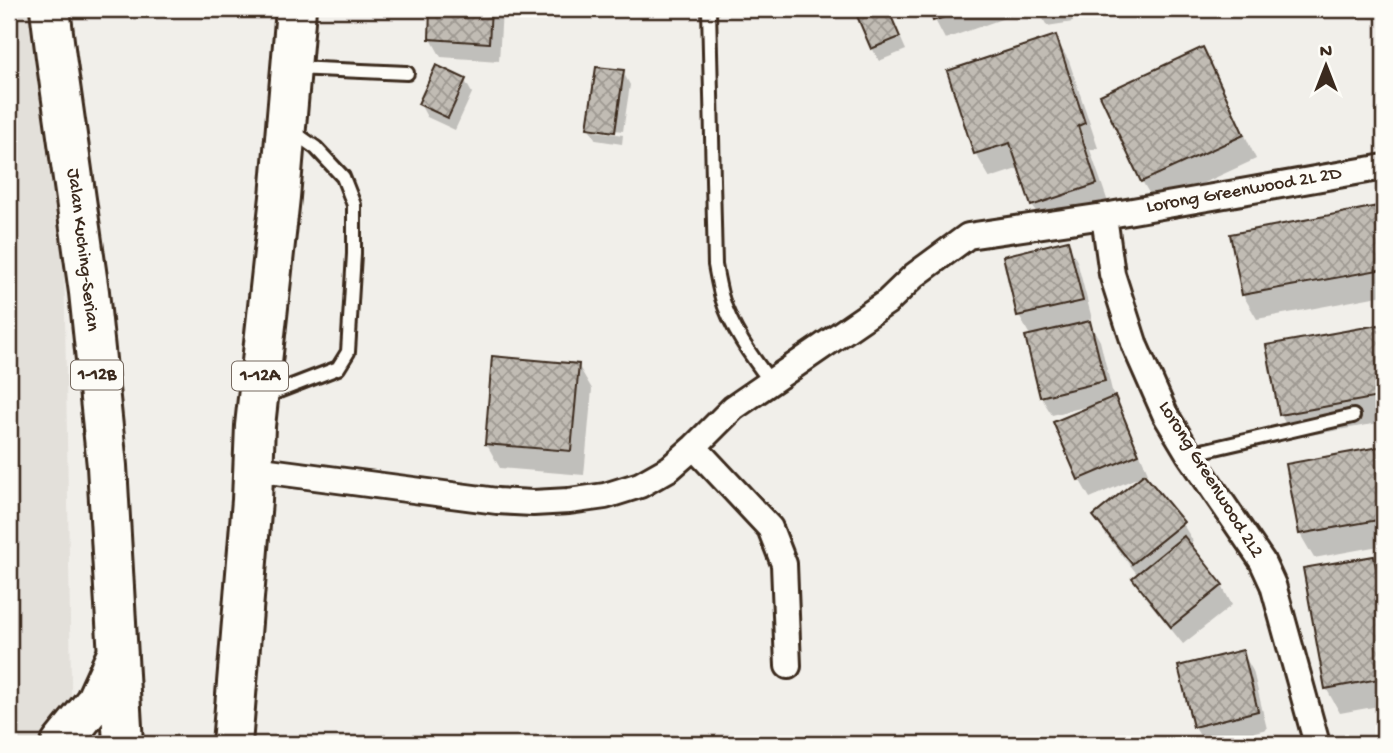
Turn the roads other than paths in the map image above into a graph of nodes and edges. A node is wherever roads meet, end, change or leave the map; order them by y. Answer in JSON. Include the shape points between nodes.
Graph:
{"nodes":[{"id":1,"x":50,"y":9,"type":"edge"},
{"id":2,"x":296,"y":9,"type":"edge"},
{"id":3,"x":709,"y":9,"type":"edge"},
{"id":4,"x":290,"y":68,"type":"junction"},
{"id":5,"x":407,"y":73,"type":"dead end"},
{"id":6,"x":286,"y":126,"type":"junction"},
{"id":7,"x":1384,"y":167,"type":"edge"},
{"id":8,"x":1104,"y":216,"type":"junction"},
{"id":9,"x":770,"y":381,"type":"junction"},
{"id":10,"x":258,"y":400,"type":"junction"},
{"id":11,"x":1353,"y":416,"type":"dead end"},
{"id":12,"x":694,"y":447,"type":"junction"},
{"id":13,"x":1189,"y":454,"type":"junction"},
{"id":14,"x":254,"y":470,"type":"junction"},
{"id":15,"x":118,"y":650,"type":"junction"},
{"id":16,"x":788,"y":666,"type":"dead end"},
{"id":17,"x":61,"y":744,"type":"edge"},
{"id":18,"x":123,"y":744,"type":"edge"},
{"id":19,"x":232,"y":744,"type":"edge"},
{"id":20,"x":1317,"y":744,"type":"edge"}],
"edges":[{"from":1,"to":15,"type":"highway","name":"Jalan Kuching-Serian","number":"1-12B","via":[[89,292],[107,466]]},
{"from":2,"to":4,"type":"highway","number":"1-12A"},
{"from":3,"to":9,"type":"lane","via":[[715,265],[733,324]]},
{"from":4,"to":5,"type":"lane"},
{"from":4,"to":6,"type":"highway","number":"1-12A"},
{"from":6,"to":10,"type":"highway","number":"1-12A"},
{"from":6,"to":10,"type":"lane","via":[[316,148],[343,177],[354,205],[348,352],[338,369]]},
{"from":7,"to":8,"type":"street","name":"Lorong Greenwood 2L 2D"},
{"from":8,"to":9,"type":"street","name":"Lorong Greenwood 2L 2D","via":[[968,236],[887,302]]},
{"from":8,"to":13,"type":"street","name":"Lorong Greenwood 2L2","via":[[1112,274],[1135,346],[1165,414]]},
{"from":9,"to":12,"type":"street","name":"Lorong Greenwood 2L 2D","via":[[733,408]]},
{"from":10,"to":14,"type":"highway","number":"1-12A"},
{"from":11,"to":13,"type":"lane"},
{"from":12,"to":14,"type":"street","name":"Lorong Greenwood 2L 2D","via":[[640,485],[605,496],[533,503]]},
{"from":12,"to":16,"type":"street","via":[[770,528],[784,564]]},
{"from":13,"to":20,"type":"street","name":"Lorong Greenwood 2L2","via":[[1262,561],[1273,585]]},
{"from":14,"to":19,"type":"highway","number":"1-12A"},
{"from":15,"to":17,"type":"highway","via":[[95,702]]},
{"from":15,"to":18,"type":"highway","name":"Jalan Kuching-Serian","number":"1-12B"}]}
